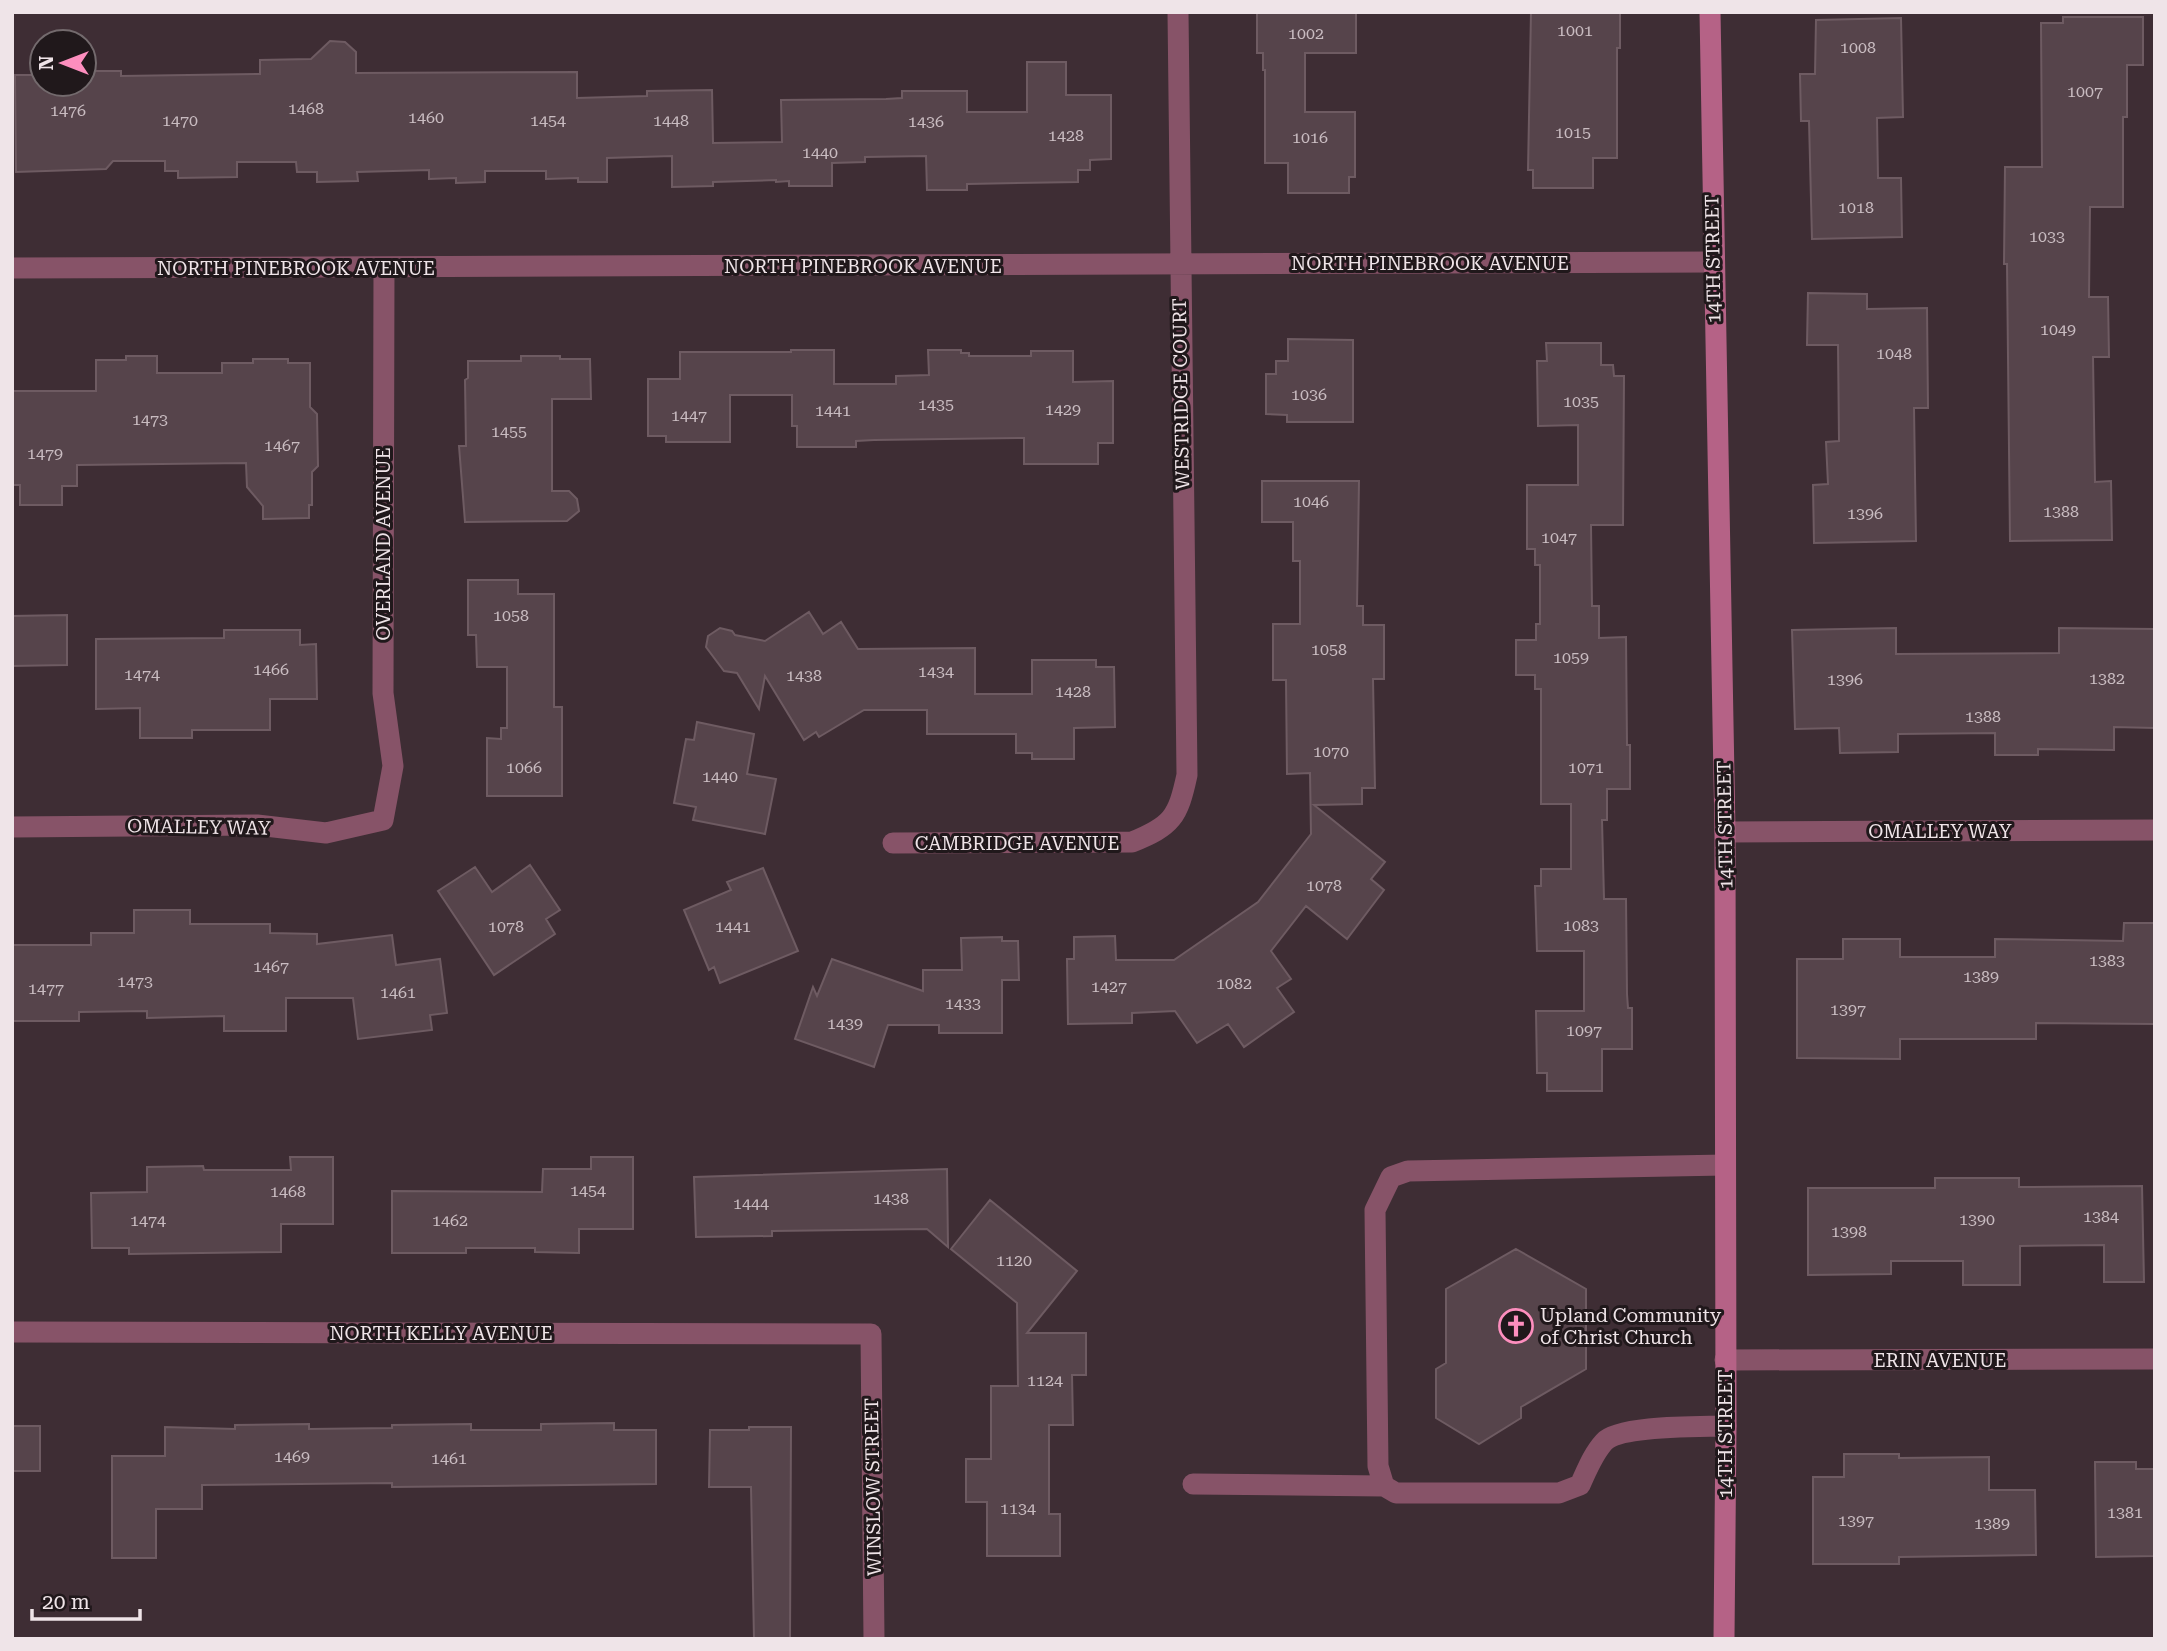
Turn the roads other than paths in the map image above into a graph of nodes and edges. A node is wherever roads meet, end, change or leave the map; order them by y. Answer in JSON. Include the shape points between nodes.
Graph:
{"nodes":[{"id":1,"x":1178,"y":12,"type":"edge"},
{"id":2,"x":1710,"y":12,"type":"edge"},
{"id":3,"x":1713,"y":262,"type":"junction"},
{"id":4,"x":1179,"y":265,"type":"junction"},
{"id":5,"x":384,"y":267,"type":"junction"},
{"id":6,"x":12,"y":268,"type":"edge"},
{"id":7,"x":1187,"y":775,"type":"joint"},
{"id":8,"x":383,"y":820,"type":"joint"},
{"id":9,"x":12,"y":827,"type":"edge"},
{"id":10,"x":2155,"y":830,"type":"edge"},
{"id":11,"x":1726,"y":832,"type":"junction"},
{"id":12,"x":893,"y":843,"type":"dead end"},
{"id":13,"x":1726,"y":1165,"type":"junction"},
{"id":14,"x":12,"y":1332,"type":"edge"},
{"id":15,"x":871,"y":1335,"type":"joint"},
{"id":16,"x":2155,"y":1359,"type":"edge"},
{"id":17,"x":1726,"y":1360,"type":"junction"},
{"id":18,"x":1726,"y":1426,"type":"junction"},
{"id":19,"x":1193,"y":1484,"type":"dead end"},
{"id":20,"x":1384,"y":1486,"type":"junction"},
{"id":21,"x":874,"y":1639,"type":"edge"},
{"id":22,"x":1724,"y":1639,"type":"edge"}],
"edges":[{"from":1,"to":4,"type":"street","name":"WESTRIDGE COURT"},
{"from":2,"to":3,"type":"street","name":"14TH STREET"},
{"from":3,"to":4,"type":"street","name":"NORTH PINEBROOK AVENUE"},
{"from":3,"to":11,"type":"street","name":"14TH STREET"},
{"from":4,"to":5,"type":"street","name":"NORTH PINEBROOK AVENUE"},
{"from":4,"to":7,"type":"street","name":"WESTRIDGE COURT"},
{"from":5,"to":6,"type":"street","name":"NORTH PINEBROOK AVENUE"},
{"from":5,"to":8,"type":"street","name":"OVERLAND AVENUE","via":[[383,693],[393,766]]},
{"from":7,"to":12,"type":"street","name":"CAMBRIDGE AVENUE","via":[[1173,819],[1132,842]]},
{"from":8,"to":9,"type":"street","name":"OMALLEY WAY","via":[[326,833],[257,825]]},
{"from":10,"to":11,"type":"street","name":"OMALLEY WAY"},
{"from":11,"to":13,"type":"street","name":"14TH STREET"},
{"from":13,"to":17,"type":"street","name":"14TH STREET"},
{"from":13,"to":20,"type":"street","via":[[1408,1171],[1391,1177],[1375,1210],[1378,1466]]},
{"from":14,"to":15,"type":"street","name":"NORTH KELLY AVENUE"},
{"from":15,"to":21,"type":"street","name":"WINSLOW STREET"},
{"from":16,"to":17,"type":"street","name":"ERIN AVENUE"},
{"from":17,"to":18,"type":"street","name":"14TH STREET"},
{"from":18,"to":20,"type":"street","via":[[1629,1430],[1605,1439],[1580,1485],[1559,1493],[1396,1493]]},
{"from":18,"to":22,"type":"street","name":"14TH STREET"},
{"from":19,"to":20,"type":"street"}]}
